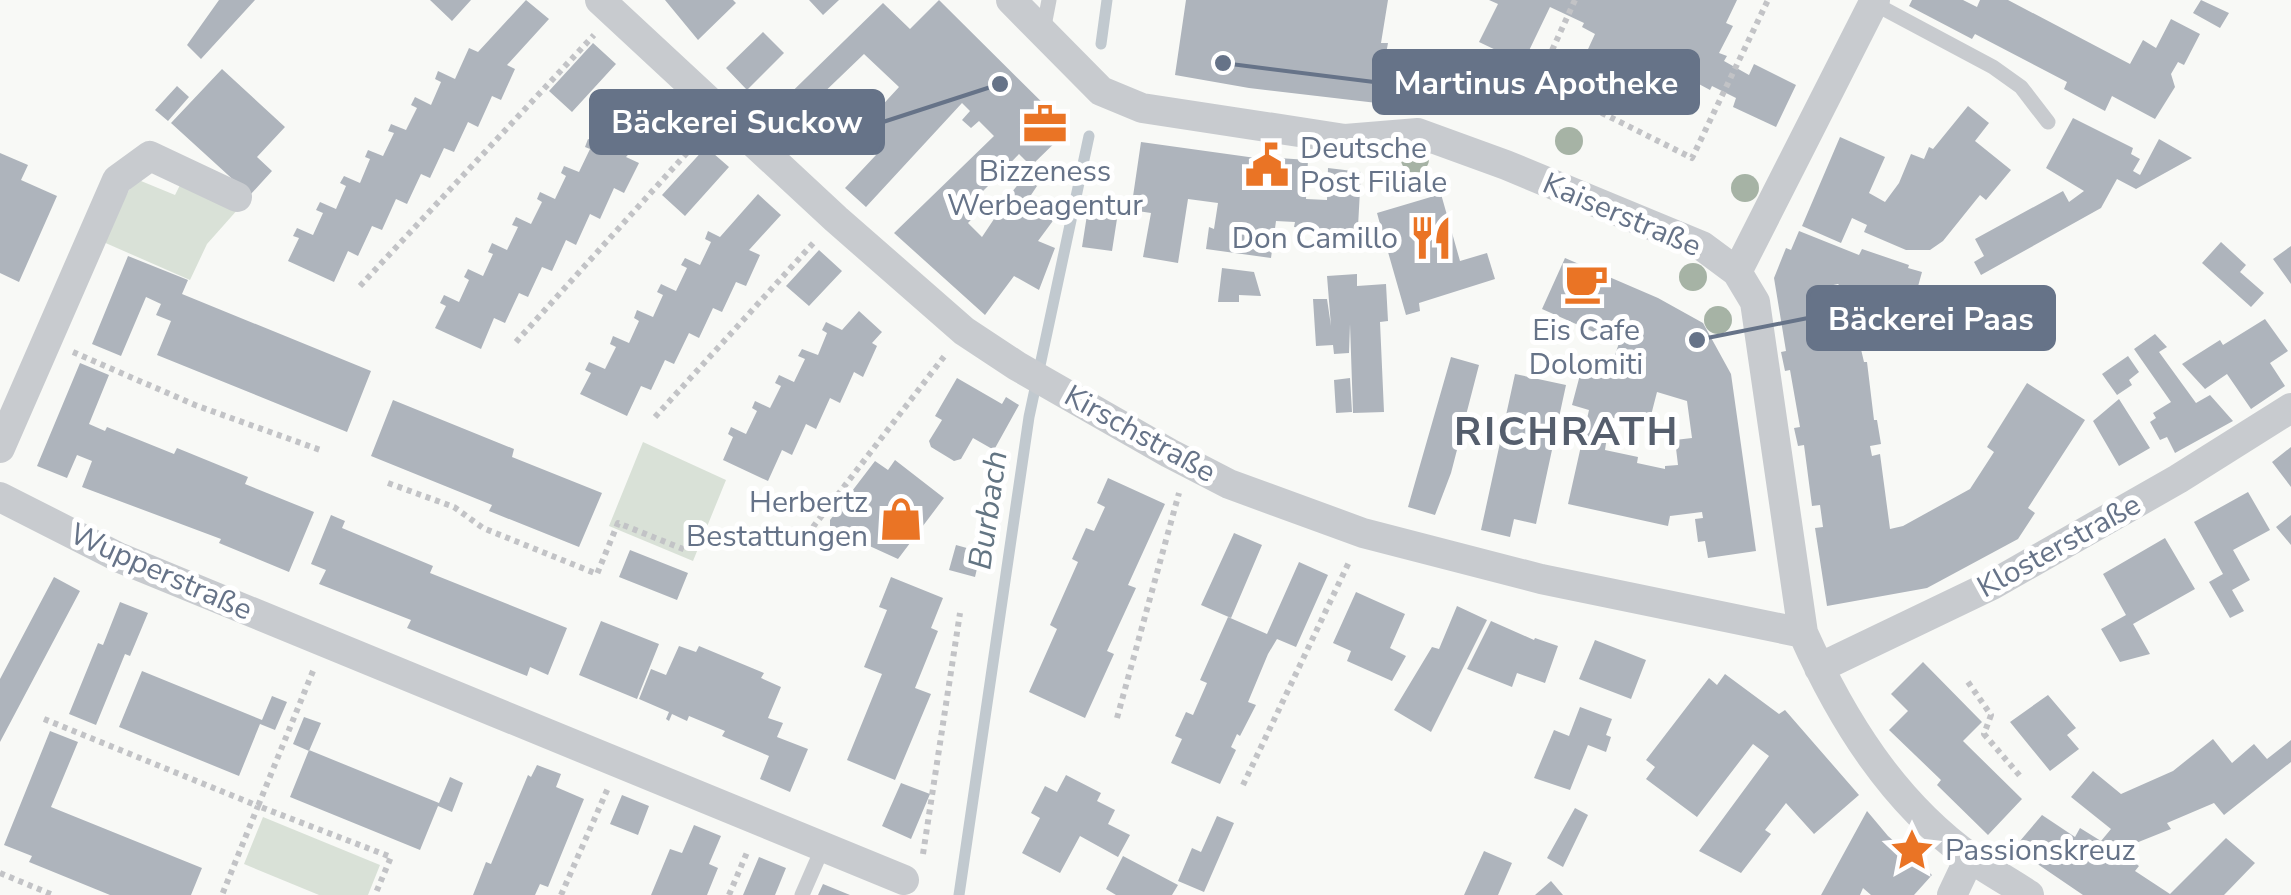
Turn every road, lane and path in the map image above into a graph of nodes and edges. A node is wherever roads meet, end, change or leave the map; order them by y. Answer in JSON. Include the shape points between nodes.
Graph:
{"nodes":[{"id":1,"x":1011,"y":0,"type":"edge"},
{"id":2,"x":1049,"y":0,"type":"edge"},
{"id":3,"x":1575,"y":0,"type":"edge"},
{"id":4,"x":1768,"y":0,"type":"edge"},
{"id":5,"x":1874,"y":2,"type":"edge"},
{"id":6,"x":608,"y":6,"type":"edge"},
{"id":7,"x":1043,"y":32,"type":"junction"},
{"id":8,"x":722,"y":114,"type":"junction"},
{"id":9,"x":2048,"y":122,"type":"dead end"},
{"id":10,"x":236,"y":198,"type":"dead end"},
{"id":11,"x":836,"y":219,"type":"junction"},
{"id":12,"x":1738,"y":272,"type":"junction"},
{"id":13,"x":360,"y":286,"type":"dead end"},
{"id":14,"x":964,"y":332,"type":"junction"},
{"id":15,"x":45,"y":340,"type":"junction"},
{"id":16,"x":516,"y":342,"type":"dead end"},
{"id":17,"x":2291,"y":408,"type":"edge"},
{"id":18,"x":655,"y":417,"type":"dead end"},
{"id":19,"x":0,"y":448,"type":"edge"},
{"id":20,"x":323,"y":451,"type":"dead end"},
{"id":21,"x":1188,"y":462,"type":"junction"},
{"id":22,"x":388,"y":484,"type":"dead end"},
{"id":23,"x":0,"y":496,"type":"edge"},
{"id":24,"x":813,"y":527,"type":"dead end"},
{"id":25,"x":1363,"y":533,"type":"junction"},
{"id":26,"x":688,"y":551,"type":"dead end"},
{"id":27,"x":960,"y":613,"type":"dead end"},
{"id":28,"x":1803,"y":633,"type":"junction"},
{"id":29,"x":325,"y":642,"type":"junction"},
{"id":30,"x":1818,"y":668,"type":"junction"},
{"id":31,"x":1968,"y":682,"type":"dead end"},
{"id":32,"x":1116,"y":718,"type":"dead end"},
{"id":33,"x":44,"y":719,"type":"dead end"},
{"id":34,"x":618,"y":764,"type":"junction"},
{"id":35,"x":2020,"y":776,"type":"dead end"},
{"id":36,"x":1243,"y":785,"type":"dead end"},
{"id":37,"x":258,"y":806,"type":"junction"},
{"id":38,"x":761,"y":821,"type":"junction"},
{"id":39,"x":822,"y":846,"type":"junction"},
{"id":40,"x":1970,"y":857,"type":"junction"},
{"id":41,"x":912,"y":873,"type":"joint"},
{"id":42,"x":0,"y":874,"type":"edge"},
{"id":43,"x":53,"y":895,"type":"edge"},
{"id":44,"x":222,"y":895,"type":"edge"},
{"id":45,"x":375,"y":895,"type":"edge"},
{"id":46,"x":561,"y":895,"type":"edge"},
{"id":47,"x":729,"y":895,"type":"edge"},
{"id":48,"x":802,"y":895,"type":"edge"},
{"id":49,"x":1952,"y":895,"type":"edge"},
{"id":50,"x":2029,"y":895,"type":"edge"}],
"edges":[{"from":1,"to":7,"type":"street","name":"Kaiserstraße"},
{"from":2,"to":7,"type":"lane"},
{"from":3,"to":4,"type":"path","via":[[1538,81],[1692,158]]},
{"from":5,"to":9,"type":"lane","via":[[1993,67],[2021,87]]},
{"from":5,"to":12,"type":"street"},
{"from":6,"to":8,"type":"street","name":"Kirschstraße"},
{"from":6,"to":13,"type":"path"},
{"from":7,"to":12,"type":"street","name":"Kaiserstraße","via":[[1101,91],[1142,108],[1344,139],[1418,133],[1702,246]]},
{"from":8,"to":11,"type":"street","name":"Kirschstraße"},
{"from":8,"to":16,"type":"path"},
{"from":10,"to":15,"type":"street","via":[[150,156],[117,180]]},
{"from":11,"to":14,"type":"street","name":"Kirschstraße"},
{"from":11,"to":18,"type":"path"},
{"from":12,"to":28,"type":"street","name":"Kaiserstraße","via":[[1755,302]]},
{"from":14,"to":21,"type":"street","name":"Kirschstraße"},
{"from":14,"to":24,"type":"path"},
{"from":15,"to":19,"type":"street"},
{"from":15,"to":20,"type":"path"},
{"from":17,"to":30,"type":"street","name":"Klosterstraße","via":[[1992,585]]},
{"from":21,"to":25,"type":"street","name":"Kirschstraße"},
{"from":21,"to":32,"type":"path"},
{"from":22,"to":26,"type":"path","via":[[597,574],[618,522]]},
{"from":23,"to":29,"type":"street","name":"Wupperstraße","via":[[120,558]]},
{"from":25,"to":28,"type":"street","name":"Kirschstraße"},
{"from":25,"to":36,"type":"path"},
{"from":27,"to":41,"type":"path"},
{"from":28,"to":30,"type":"street","name":"Kaiserstraße"},
{"from":29,"to":34,"type":"street","name":"Wupperstraße"},
{"from":29,"to":37,"type":"path"},
{"from":30,"to":40,"type":"street","name":"Kaiserstraße","via":[[1856,737],[1909,804]]},
{"from":31,"to":35,"type":"path","via":[[1991,715],[1984,734]]},
{"from":33,"to":37,"type":"path"},
{"from":34,"to":38,"type":"street","name":"Wupperstraße"},
{"from":34,"to":46,"type":"path"},
{"from":37,"to":44,"type":"path"},
{"from":37,"to":45,"type":"path","via":[[391,857]]},
{"from":38,"to":39,"type":"street","name":"Wupperstraße"},
{"from":38,"to":47,"type":"path"},
{"from":39,"to":41,"type":"street","name":"Wupperstraße"},
{"from":39,"to":48,"type":"lane"},
{"from":40,"to":49,"type":"street"},
{"from":40,"to":50,"type":"street","name":"Kaiserstraße"},
{"from":42,"to":43,"type":"path"}]}
